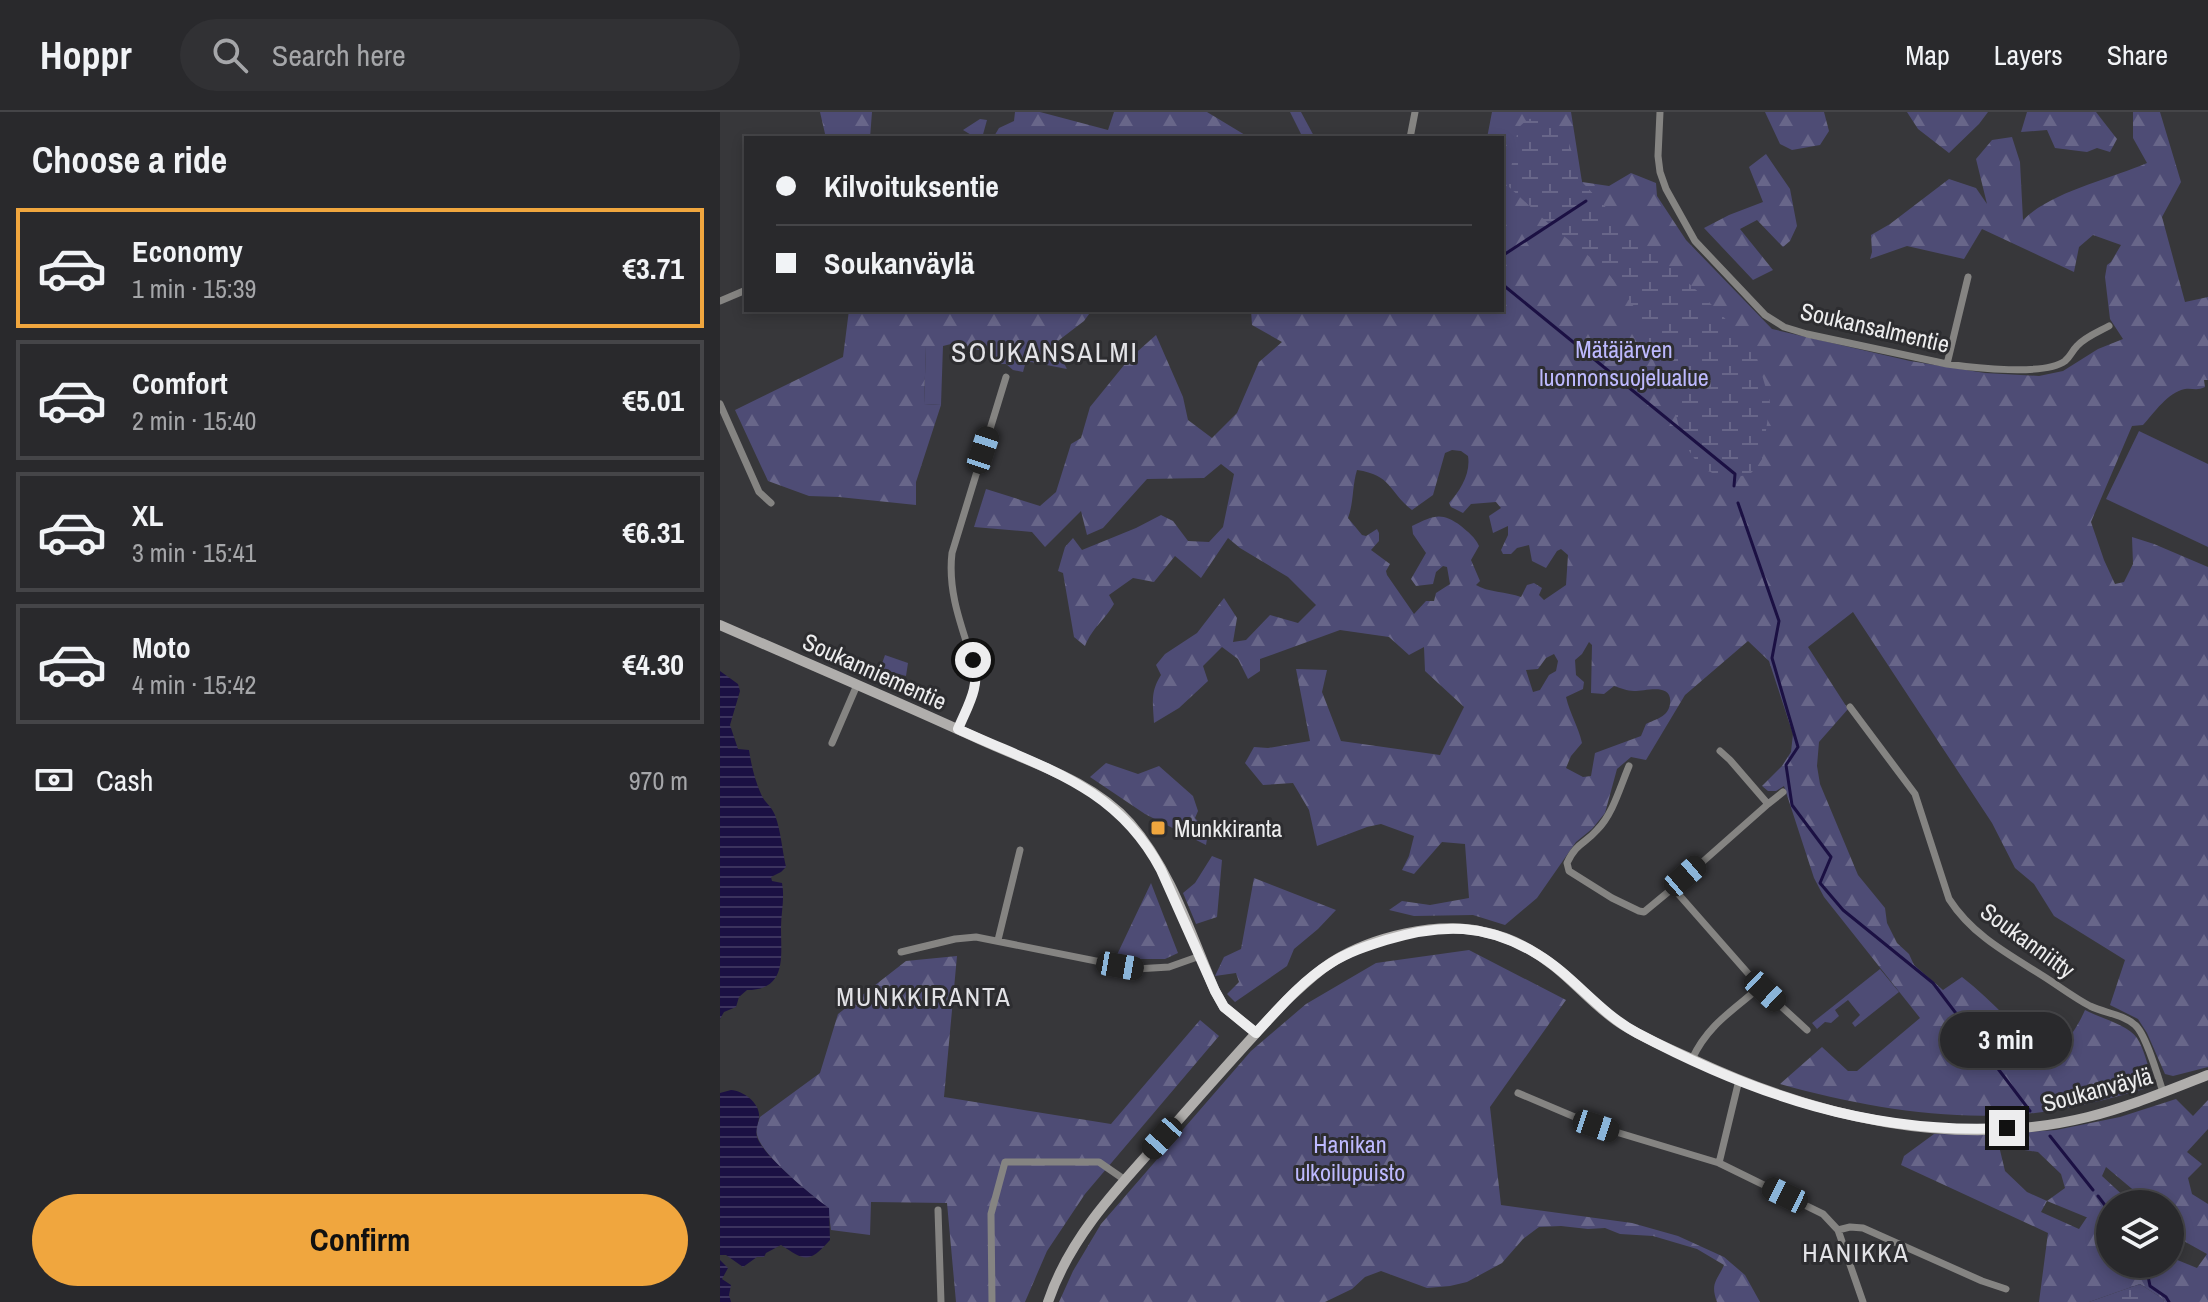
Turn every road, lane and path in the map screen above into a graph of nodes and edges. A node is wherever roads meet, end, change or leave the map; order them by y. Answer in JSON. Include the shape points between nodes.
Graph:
{"nodes":[{"id":1,"x":1415,"y":112,"type":"edge"},
{"id":2,"x":1660,"y":112,"type":"edge"},
{"id":3,"x":1410,"y":136,"type":"edge"},
{"id":4,"x":1968,"y":277,"type":"dead end"},
{"id":5,"x":744,"y":291,"type":"edge"},
{"id":6,"x":720,"y":301,"type":"edge"},
{"id":7,"x":2109,"y":326,"type":"dead end"},
{"id":8,"x":1947,"y":364,"type":"junction"},
{"id":9,"x":1006,"y":377,"type":"dead end"},
{"id":10,"x":720,"y":404,"type":"edge"},
{"id":11,"x":771,"y":503,"type":"dead end"},
{"id":12,"x":720,"y":625,"type":"edge"},
{"id":13,"x":857,"y":685,"type":"junction"},
{"id":14,"x":1850,"y":707,"type":"dead end"},
{"id":15,"x":958,"y":729,"type":"junction"},
{"id":16,"x":832,"y":743,"type":"dead end"},
{"id":17,"x":1720,"y":751,"type":"dead end"},
{"id":18,"x":1629,"y":766,"type":"dead end"},
{"id":19,"x":1783,"y":792,"type":"dead end"},
{"id":20,"x":1768,"y":804,"type":"junction"},
{"id":21,"x":1020,"y":850,"type":"dead end"},
{"id":22,"x":1673,"y":888,"type":"junction"},
{"id":23,"x":998,"y":940,"type":"junction"},
{"id":24,"x":901,"y":952,"type":"dead end"},
{"id":25,"x":1200,"y":956,"type":"junction"},
{"id":26,"x":1760,"y":987,"type":"junction"},
{"id":27,"x":1807,"y":1030,"type":"dead end"},
{"id":28,"x":1256,"y":1033,"type":"junction"},
{"id":29,"x":1692,"y":1059,"type":"junction"},
{"id":30,"x":2208,"y":1075,"type":"edge"},
{"id":31,"x":1739,"y":1080,"type":"junction"},
{"id":32,"x":2163,"y":1092,"type":"junction"},
{"id":33,"x":1518,"y":1093,"type":"dead end"},
{"id":34,"x":1719,"y":1163,"type":"junction"},
{"id":35,"x":1125,"y":1180,"type":"junction"},
{"id":36,"x":938,"y":1210,"type":"dead end"},
{"id":37,"x":1838,"y":1230,"type":"junction"},
{"id":38,"x":2006,"y":1289,"type":"dead end"},
{"id":39,"x":941,"y":1302,"type":"edge"},
{"id":40,"x":992,"y":1302,"type":"edge"},
{"id":41,"x":1048,"y":1302,"type":"edge"},
{"id":42,"x":1863,"y":1302,"type":"edge"}],
"edges":[{"from":1,"to":3,"type":"street"},
{"from":2,"to":8,"type":"street","name":"Soukansalmentie","via":[[1658,156],[1666,189],[1695,241],[1765,315],[1807,334]]},
{"from":4,"to":8,"type":"street"},
{"from":5,"to":6,"type":"street"},
{"from":7,"to":8,"type":"street","name":"Soukansalmentie","via":[[2054,367]]},
{"from":9,"to":15,"type":"street","via":[[952,553],[951,590],[976,672]]},
{"from":10,"to":11,"type":"street","via":[[759,492]]},
{"from":12,"to":13,"type":"street","name":"Soukanniementie"},
{"from":13,"to":15,"type":"street","name":"Soukanniementie"},
{"from":13,"to":16,"type":"street"},
{"from":14,"to":32,"type":"street","name":"Soukanniitty","via":[[1915,794],[1956,910],[2017,962],[2074,997],[2137,1026]]},
{"from":15,"to":25,"type":"street","name":"Soukanniementie","via":[[1087,788],[1127,820],[1171,888]]},
{"from":17,"to":20,"type":"street"},
{"from":18,"to":22,"type":"street","via":[[1608,815],[1572,851],[1569,871],[1644,912]]},
{"from":19,"to":20,"type":"street"},
{"from":20,"to":22,"type":"street"},
{"from":21,"to":23,"type":"street"},
{"from":22,"to":26,"type":"street"},
{"from":23,"to":24,"type":"street","via":[[962,938]]},
{"from":23,"to":25,"type":"street","via":[[1136,969],[1169,967]]},
{"from":25,"to":28,"type":"street","name":"Soukanniementie","via":[[1224,1007]]},
{"from":26,"to":27,"type":"street"},
{"from":26,"to":29,"type":"street","via":[[1709,1030]]},
{"from":28,"to":29,"type":"street","name":"Soukanväylä","via":[[1330,963],[1419,931],[1467,929],[1511,941],[1554,965],[1624,1026]]},
{"from":28,"to":35,"type":"street","name":"Soukanväylä"},
{"from":29,"to":31,"type":"street","name":"Soukanväylä"},
{"from":30,"to":32,"type":"street","name":"Soukanväylä"},
{"from":31,"to":32,"type":"street","name":"Soukanväylä","via":[[1832,1112],[1944,1129],[2052,1124]]},
{"from":31,"to":34,"type":"street"},
{"from":33,"to":34,"type":"street","via":[[1596,1126]]},
{"from":34,"to":37,"type":"street","via":[[1823,1214]]},
{"from":35,"to":40,"type":"street","via":[[1099,1162],[1005,1162],[991,1214]]},
{"from":35,"to":41,"type":"street","name":"Soukanväylä","via":[[1072,1250]]},
{"from":36,"to":39,"type":"street"},
{"from":37,"to":38,"type":"street","via":[[1863,1228]]},
{"from":37,"to":42,"type":"street"}]}
